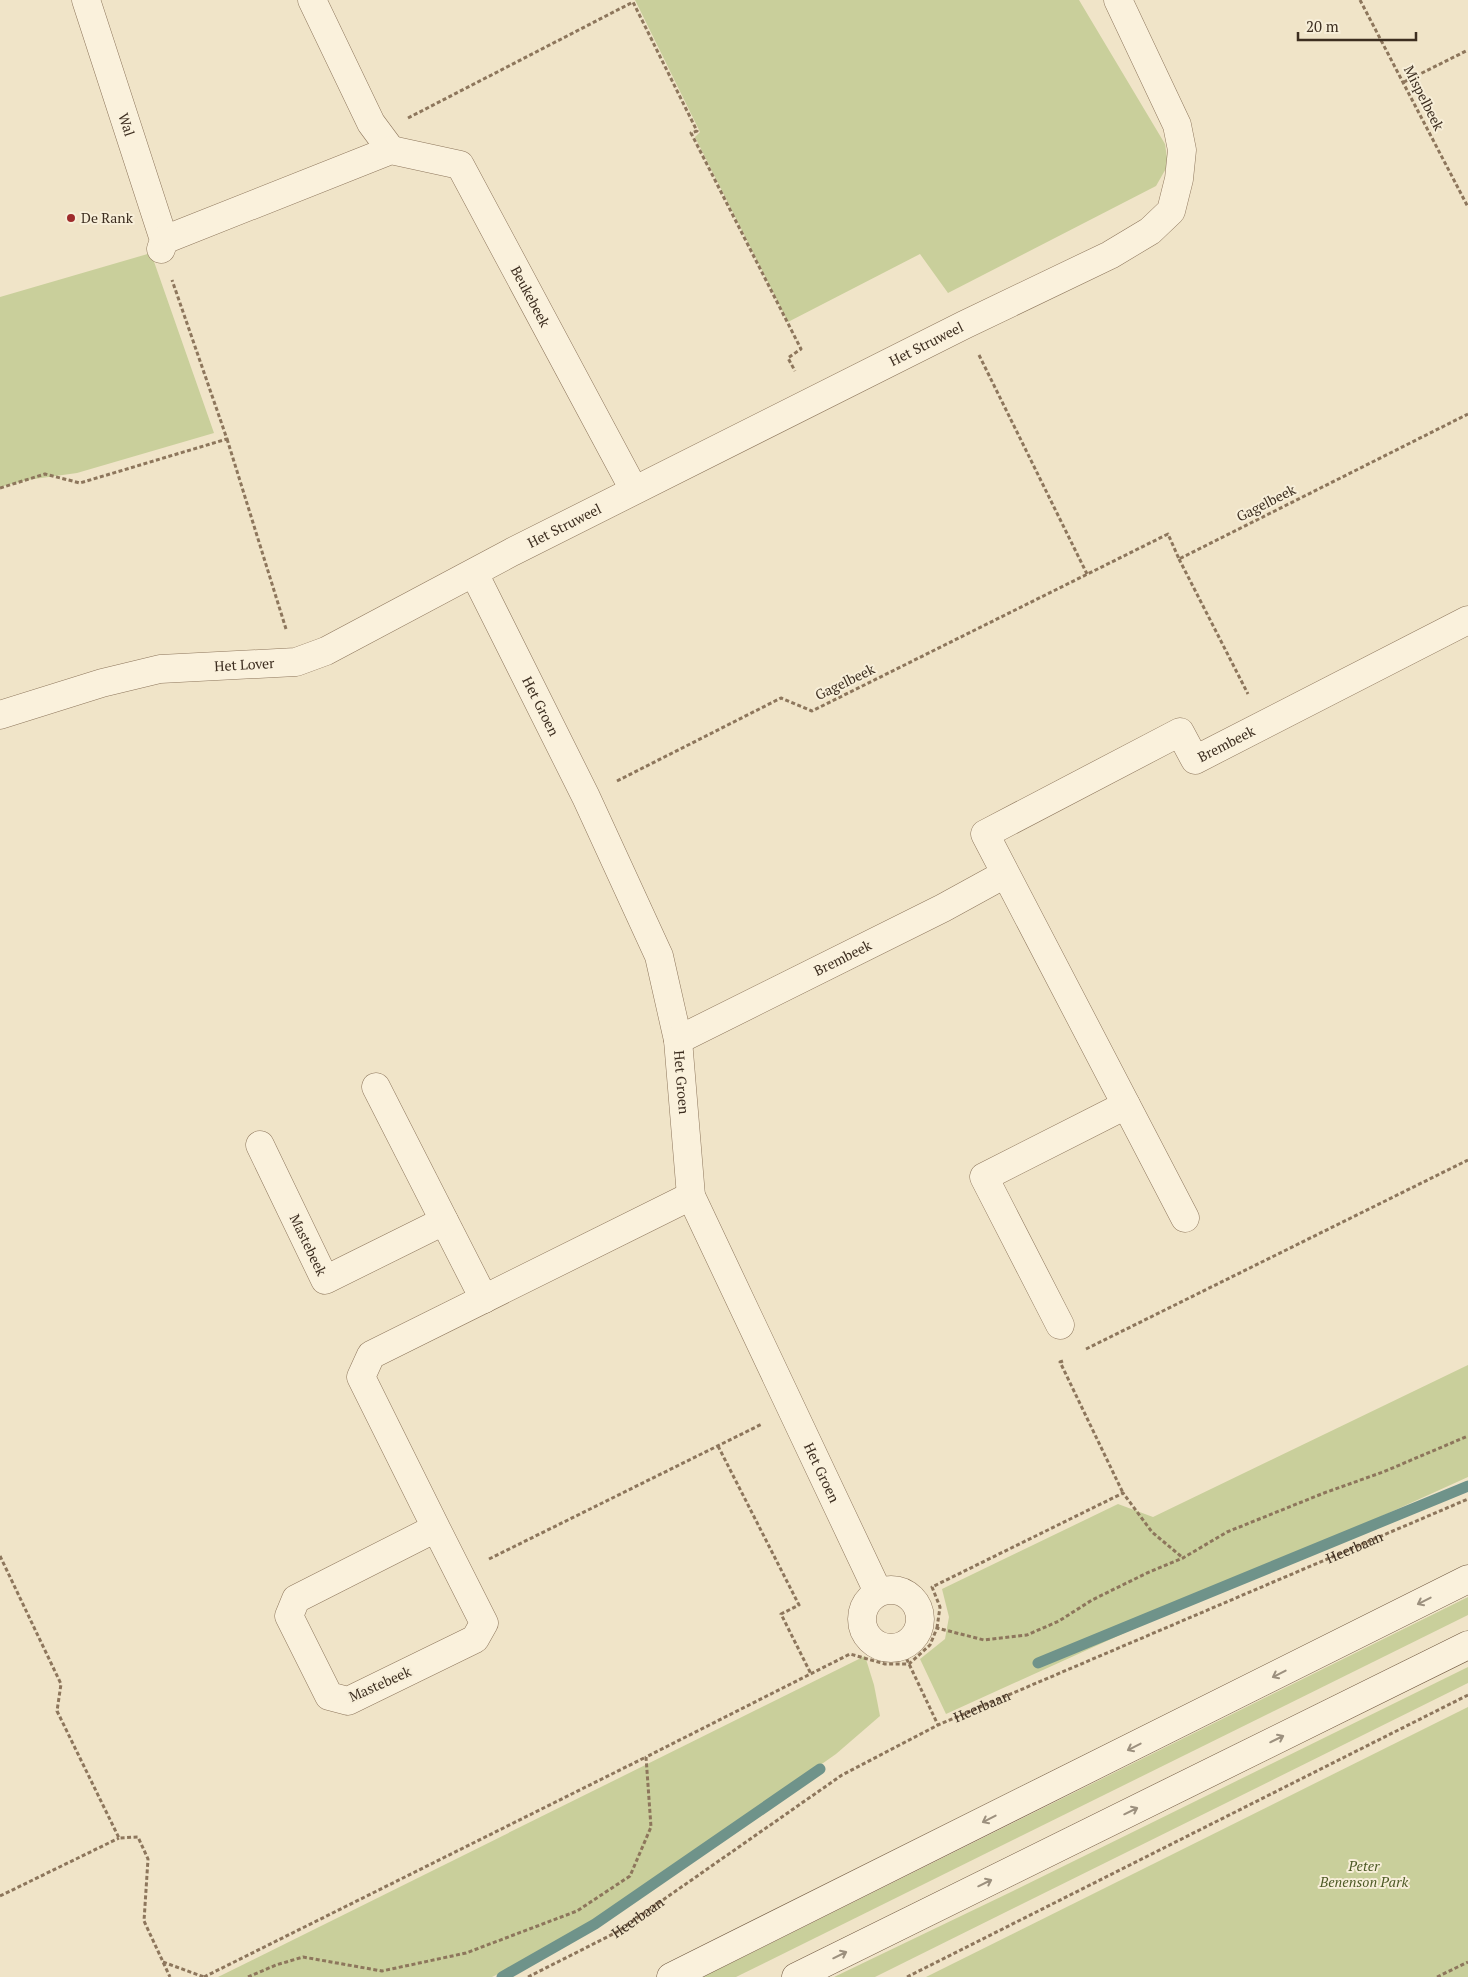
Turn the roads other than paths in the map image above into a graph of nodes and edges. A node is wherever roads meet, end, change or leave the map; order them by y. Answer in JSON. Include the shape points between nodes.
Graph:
{"nodes":[{"id":1,"x":86,"y":0,"type":"edge"},
{"id":2,"x":312,"y":0,"type":"edge"},
{"id":3,"x":1118,"y":0,"type":"edge"},
{"id":4,"x":385,"y":141,"type":"junction"},
{"id":5,"x":634,"y":490,"type":"junction"},
{"id":6,"x":474,"y":573,"type":"junction"},
{"id":7,"x":1468,"y":620,"type":"edge"},
{"id":8,"x":0,"y":715,"type":"edge"},
{"id":9,"x":1005,"y":874,"type":"junction"},
{"id":10,"x":678,"y":1040,"type":"junction"},
{"id":11,"x":376,"y":1088,"type":"dead end"},
{"id":12,"x":1126,"y":1105,"type":"junction"},
{"id":13,"x":260,"y":1145,"type":"dead end"},
{"id":14,"x":691,"y":1196,"type":"junction"},
{"id":15,"x":1185,"y":1218,"type":"dead end"},
{"id":16,"x":444,"y":1221,"type":"junction"},
{"id":17,"x":484,"y":1299,"type":"junction"},
{"id":18,"x":1060,"y":1325,"type":"dead end"},
{"id":19,"x":436,"y":1528,"type":"junction"},
{"id":20,"x":1468,"y":1579,"type":"edge"},
{"id":21,"x":878,"y":1592,"type":"junction"},
{"id":22,"x":1468,"y":1645,"type":"edge"},
{"id":23,"x":671,"y":1977,"type":"edge"},
{"id":24,"x":796,"y":1977,"type":"edge"}],
"edges":[{"from":1,"to":4,"type":"street","name":"Wal","via":[[162,245]]},
{"from":2,"to":4,"type":"street","via":[[371,123]]},
{"from":3,"to":5,"type":"street","name":"Het Struweel","via":[[1177,124],[1182,150],[1171,212],[1150,231],[1110,255]]},
{"from":4,"to":5,"type":"street","name":"Beukebeek","via":[[460,165]]},
{"from":5,"to":6,"type":"street","name":"Het Struweel"},
{"from":6,"to":8,"type":"street","name":"Het Lover","via":[[326,651],[296,662],[160,669],[102,683]]},
{"from":6,"to":10,"type":"street","name":"Het Groen","via":[[586,797],[659,956]]},
{"from":7,"to":9,"type":"street","name":"Brembeek","via":[[1194,760],[1180,732],[985,834]]},
{"from":9,"to":10,"type":"street","name":"Brembeek"},
{"from":9,"to":12,"type":"street","name":"Brembeek"},
{"from":10,"to":14,"type":"street","name":"Het Groen"},
{"from":11,"to":16,"type":"street"},
{"from":12,"to":15,"type":"street","name":"Brembeek"},
{"from":12,"to":18,"type":"street","via":[[984,1177]]},
{"from":13,"to":16,"type":"street","name":"Mastebeek","via":[[325,1280]]},
{"from":14,"to":17,"type":"street","name":"Mastebeek"},
{"from":14,"to":21,"type":"street","name":"Het Groen"},
{"from":16,"to":17,"type":"street"},
{"from":17,"to":19,"type":"street","name":"Mastebeek","via":[[371,1356],[360,1378]]},
{"from":19,"to":19,"type":"street","name":"Mastebeek","via":[[296,1599],[289,1616],[329,1696],[348,1701],[476,1639],[484,1624]]},
{"from":20,"to":23,"type":"street","one_way":true},
{"from":21,"to":21,"type":"street","via":[[904,1592],[914,1601],[920,1614],[920,1627],[905,1655],[876,1646],[867,1637],[862,1625],[862,1612]]},
{"from":24,"to":22,"type":"street","one_way":true}]}
